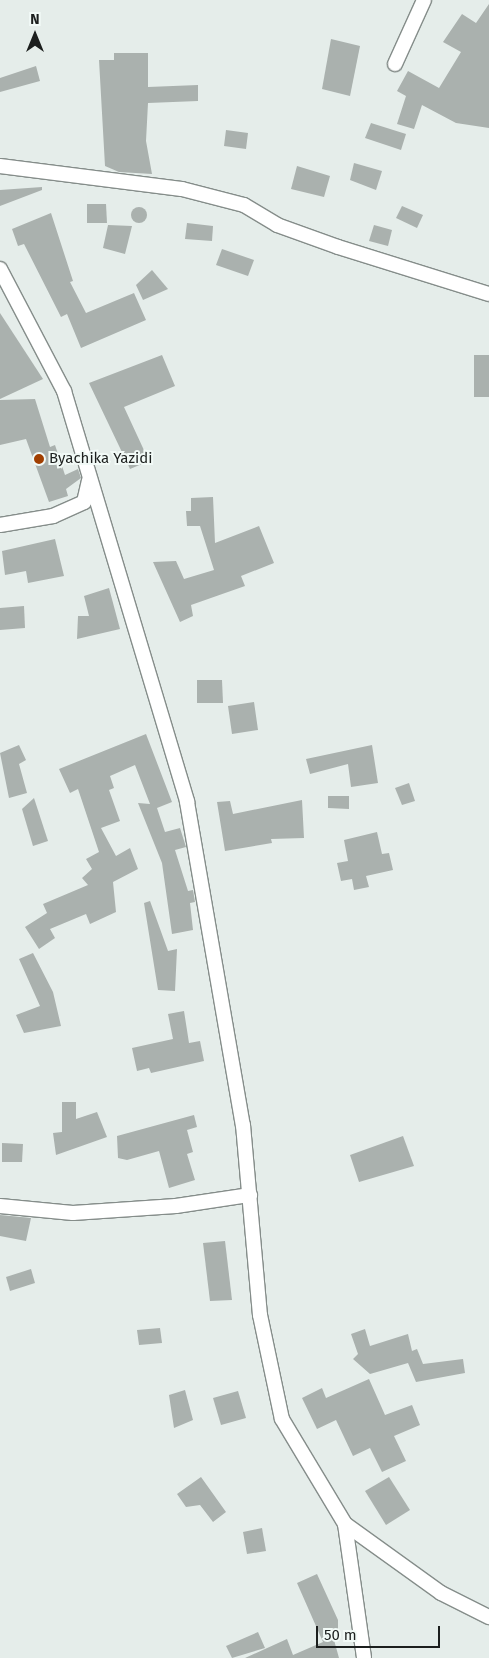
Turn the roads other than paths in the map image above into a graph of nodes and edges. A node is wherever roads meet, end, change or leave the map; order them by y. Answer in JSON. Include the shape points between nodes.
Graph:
{"nodes":[{"id":1,"x":424,"y":0,"type":"edge"},
{"id":2,"x":395,"y":64,"type":"dead end"},
{"id":3,"x":0,"y":166,"type":"edge"},
{"id":4,"x":2,"y":275,"type":"edge"},
{"id":5,"x":489,"y":294,"type":"edge"},
{"id":6,"x":90,"y":478,"type":"junction"},
{"id":7,"x":0,"y":525,"type":"edge"},
{"id":8,"x":250,"y":1195,"type":"junction"},
{"id":9,"x":0,"y":1206,"type":"edge"},
{"id":10,"x":345,"y":1524,"type":"junction"},
{"id":11,"x":489,"y":1617,"type":"edge"},
{"id":12,"x":364,"y":1658,"type":"edge"}],
"edges":[{"from":1,"to":2,"type":"street"},
{"from":3,"to":5,"type":"street","via":[[182,190],[244,205],[277,225]]},
{"from":4,"to":6,"type":"street","via":[[64,391]]},
{"from":6,"to":7,"type":"street","via":[[84,502],[53,516]]},
{"from":6,"to":8,"type":"street","via":[[187,802],[243,1125]]},
{"from":8,"to":9,"type":"street","via":[[176,1206],[73,1213]]},
{"from":8,"to":10,"type":"street","via":[[260,1314],[282,1419]]},
{"from":10,"to":11,"type":"street","via":[[440,1592]]},
{"from":10,"to":12,"type":"street"}]}
